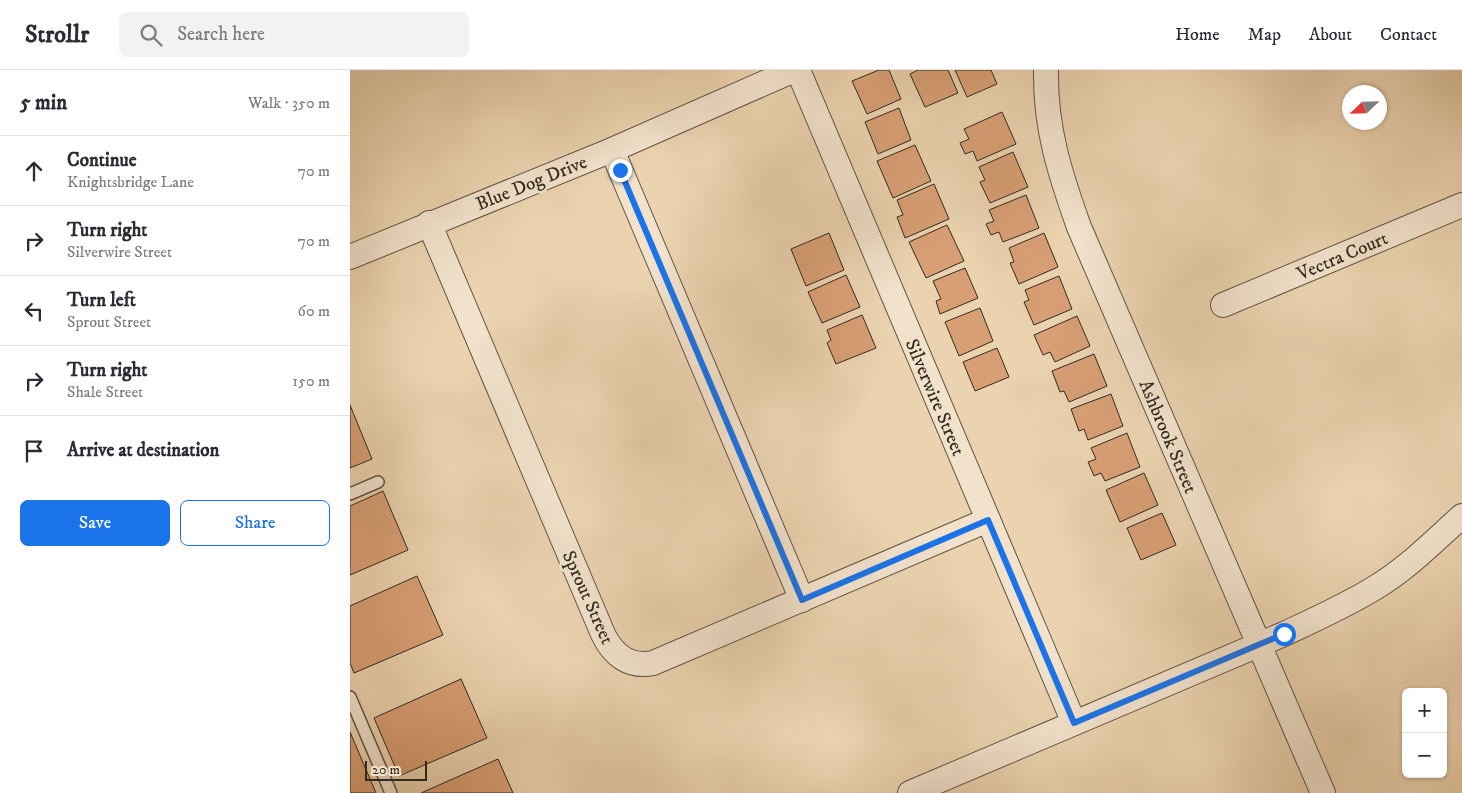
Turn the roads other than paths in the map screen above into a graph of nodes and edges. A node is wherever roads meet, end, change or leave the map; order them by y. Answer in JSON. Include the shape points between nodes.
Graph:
{"nodes":[{"id":1,"x":796,"y":70,"type":"edge"},
{"id":2,"x":1046,"y":70,"type":"edge"},
{"id":3,"x":612,"y":150,"type":"junction"},
{"id":4,"x":1462,"y":206,"type":"edge"},
{"id":5,"x":429,"y":223,"type":"junction"},
{"id":6,"x":350,"y":257,"type":"edge"},
{"id":7,"x":1223,"y":305,"type":"dead end"},
{"id":8,"x":378,"y":482,"type":"dead end"},
{"id":9,"x":350,"y":494,"type":"edge"},
{"id":10,"x":1462,"y":516,"type":"edge"},
{"id":11,"x":988,"y":520,"type":"junction"},
{"id":12,"x":802,"y":600,"type":"junction"},
{"id":13,"x":1260,"y":644,"type":"junction"},
{"id":14,"x":350,"y":697,"type":"edge"},
{"id":15,"x":1074,"y":723,"type":"junction"},
{"id":16,"x":391,"y":793,"type":"edge"},
{"id":17,"x":910,"y":793,"type":"edge"},
{"id":18,"x":1323,"y":793,"type":"edge"}],
"edges":[{"from":1,"to":3,"type":"street","name":"Blue Dog Drive"},
{"from":1,"to":11,"type":"street","name":"Silverwire Street"},
{"from":2,"to":13,"type":"street","name":"Ashbrook Street","via":[[1046,94],[1057,164],[1079,227]]},
{"from":3,"to":5,"type":"street","name":"Blue Dog Drive"},
{"from":3,"to":12,"type":"street"},
{"from":4,"to":7,"type":"street","name":"Vectra Court"},
{"from":5,"to":6,"type":"street","name":"Blue Dog Drive"},
{"from":5,"to":12,"type":"street","name":"Sprout Street","via":[[612,651],[632,663],[653,663]]},
{"from":8,"to":9,"type":"lane"},
{"from":10,"to":13,"type":"street","via":[[1412,562],[1374,589]]},
{"from":11,"to":12,"type":"street","name":"Sprout Street"},
{"from":11,"to":15,"type":"street","name":"Silverwire Street"},
{"from":13,"to":15,"type":"street"},
{"from":13,"to":18,"type":"street","name":"Ashbrook Street"},
{"from":14,"to":16,"type":"lane"},
{"from":15,"to":17,"type":"street"}]}
